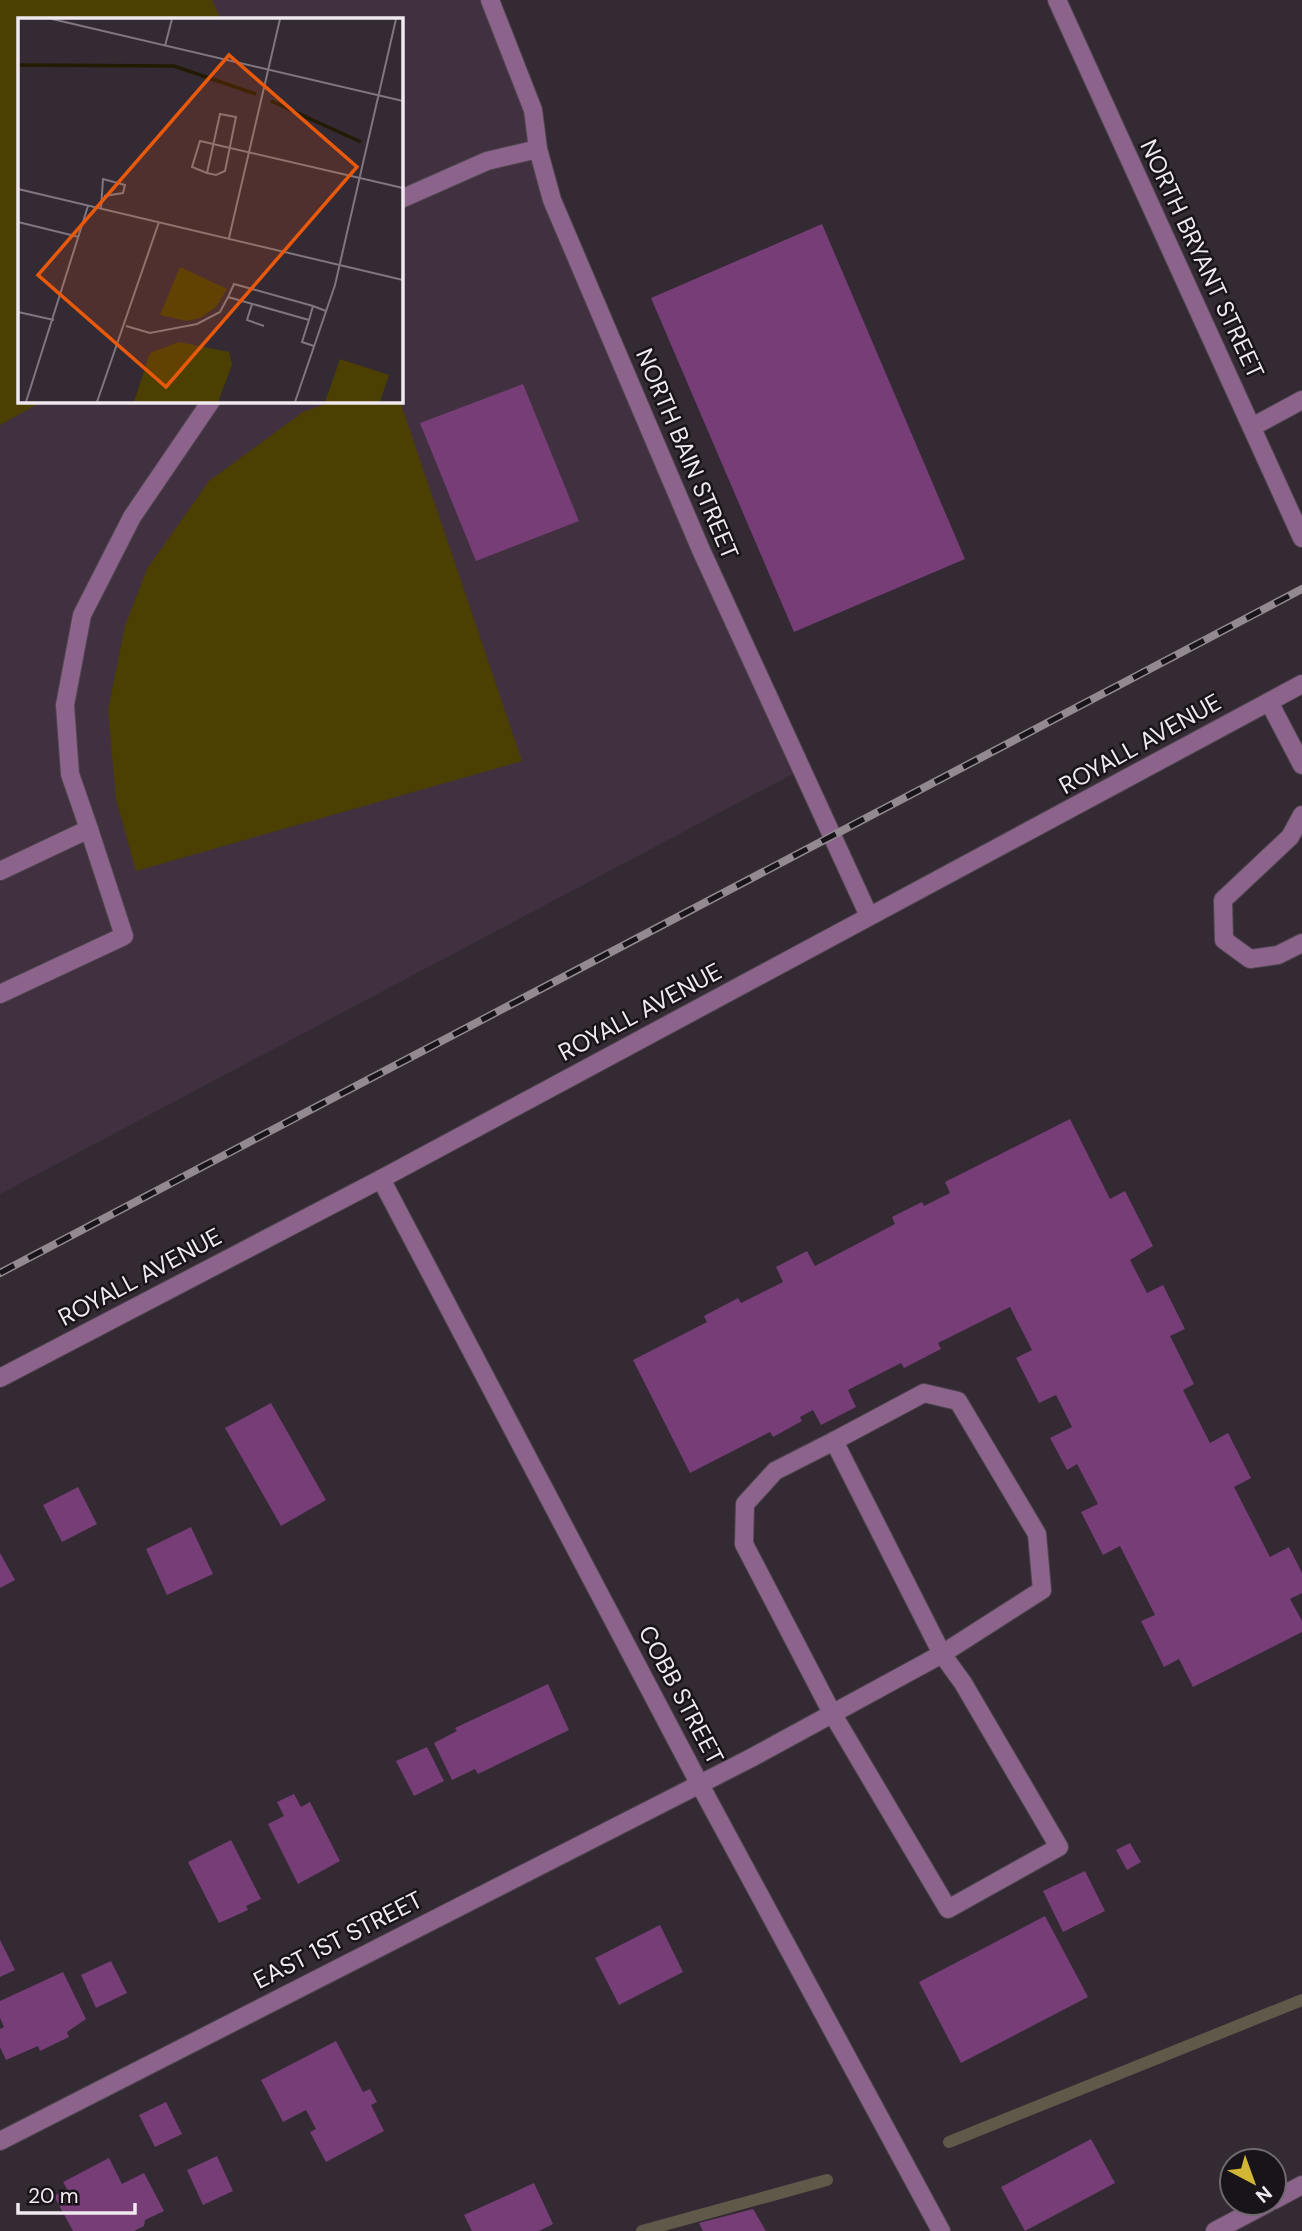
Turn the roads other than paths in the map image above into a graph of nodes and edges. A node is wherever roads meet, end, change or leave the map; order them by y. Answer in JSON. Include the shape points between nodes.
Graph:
{"nodes":[{"id":1,"x":490,"y":0,"type":"edge"},
{"id":2,"x":1057,"y":0,"type":"edge"},
{"id":3,"x":538,"y":149,"type":"junction"},
{"id":4,"x":402,"y":199,"type":"edge"},
{"id":5,"x":1302,"y":400,"type":"edge"},
{"id":6,"x":210,"y":402,"type":"edge"},
{"id":7,"x":1252,"y":427,"type":"junction"},
{"id":8,"x":1302,"y":538,"type":"edge"},
{"id":9,"x":1302,"y":684,"type":"edge"},
{"id":10,"x":1269,"y":702,"type":"junction"},
{"id":11,"x":1302,"y":765,"type":"edge"},
{"id":12,"x":1302,"y":815,"type":"edge"},
{"id":13,"x":89,"y":829,"type":"junction"},
{"id":14,"x":0,"y":871,"type":"edge"},
{"id":15,"x":869,"y":916,"type":"junction"},
{"id":16,"x":1302,"y":943,"type":"edge"},
{"id":17,"x":0,"y":994,"type":"edge"},
{"id":18,"x":381,"y":1179,"type":"junction"},
{"id":19,"x":0,"y":1378,"type":"edge"},
{"id":20,"x":834,"y":1441,"type":"junction"},
{"id":21,"x":942,"y":1654,"type":"junction"},
{"id":22,"x":832,"y":1713,"type":"junction"},
{"id":23,"x":699,"y":1783,"type":"junction"},
{"id":24,"x":0,"y":2141,"type":"edge"},
{"id":25,"x":1242,"y":2217,"type":"edge"},
{"id":26,"x":941,"y":2231,"type":"edge"},
{"id":27,"x":1215,"y":2231,"type":"edge"}],
"edges":[{"from":1,"to":3,"type":"street","name":"NORTH BAIN STREET","via":[[533,110]]},
{"from":2,"to":7,"type":"street","name":"NORTH BRYANT STREET"},
{"from":3,"to":4,"type":"street","via":[[487,161]]},
{"from":3,"to":15,"type":"street","name":"NORTH BAIN STREET","via":[[552,200],[701,550]]},
{"from":5,"to":7,"type":"street"},
{"from":6,"to":13,"type":"street","via":[[132,517],[82,615],[65,705],[70,774]]},
{"from":7,"to":8,"type":"street","name":"NORTH BRYANT STREET"},
{"from":9,"to":10,"type":"street","name":"ROYALL AVENUE"},
{"from":10,"to":11,"type":"street"},
{"from":10,"to":15,"type":"street","name":"ROYALL AVENUE"},
{"from":12,"to":16,"type":"street","via":[[1290,837],[1223,900],[1223,913],[1224,940],[1250,959],[1278,955]]},
{"from":13,"to":14,"type":"street"},
{"from":13,"to":17,"type":"street","via":[[124,936]]},
{"from":15,"to":18,"type":"street","name":"ROYALL AVENUE"},
{"from":18,"to":19,"type":"street","name":"ROYALL AVENUE"},
{"from":18,"to":23,"type":"street","name":"COBB STREET"},
{"from":20,"to":21,"type":"street"},
{"from":20,"to":21,"type":"street","name":"EAST 1ST STREET","via":[[924,1393],[958,1401],[1037,1534],[1042,1590]]},
{"from":20,"to":22,"type":"street","via":[[775,1471],[745,1504],[744,1544]]},
{"from":21,"to":22,"type":"street","name":"EAST 1ST STREET"},
{"from":21,"to":22,"type":"street","via":[[1059,1847],[948,1909]]},
{"from":22,"to":23,"type":"street","name":"EAST 1ST STREET"},
{"from":23,"to":24,"type":"street","name":"EAST 1ST STREET"},
{"from":23,"to":26,"type":"street","name":"COBB STREET"},
{"from":25,"to":27,"type":"street"}]}
